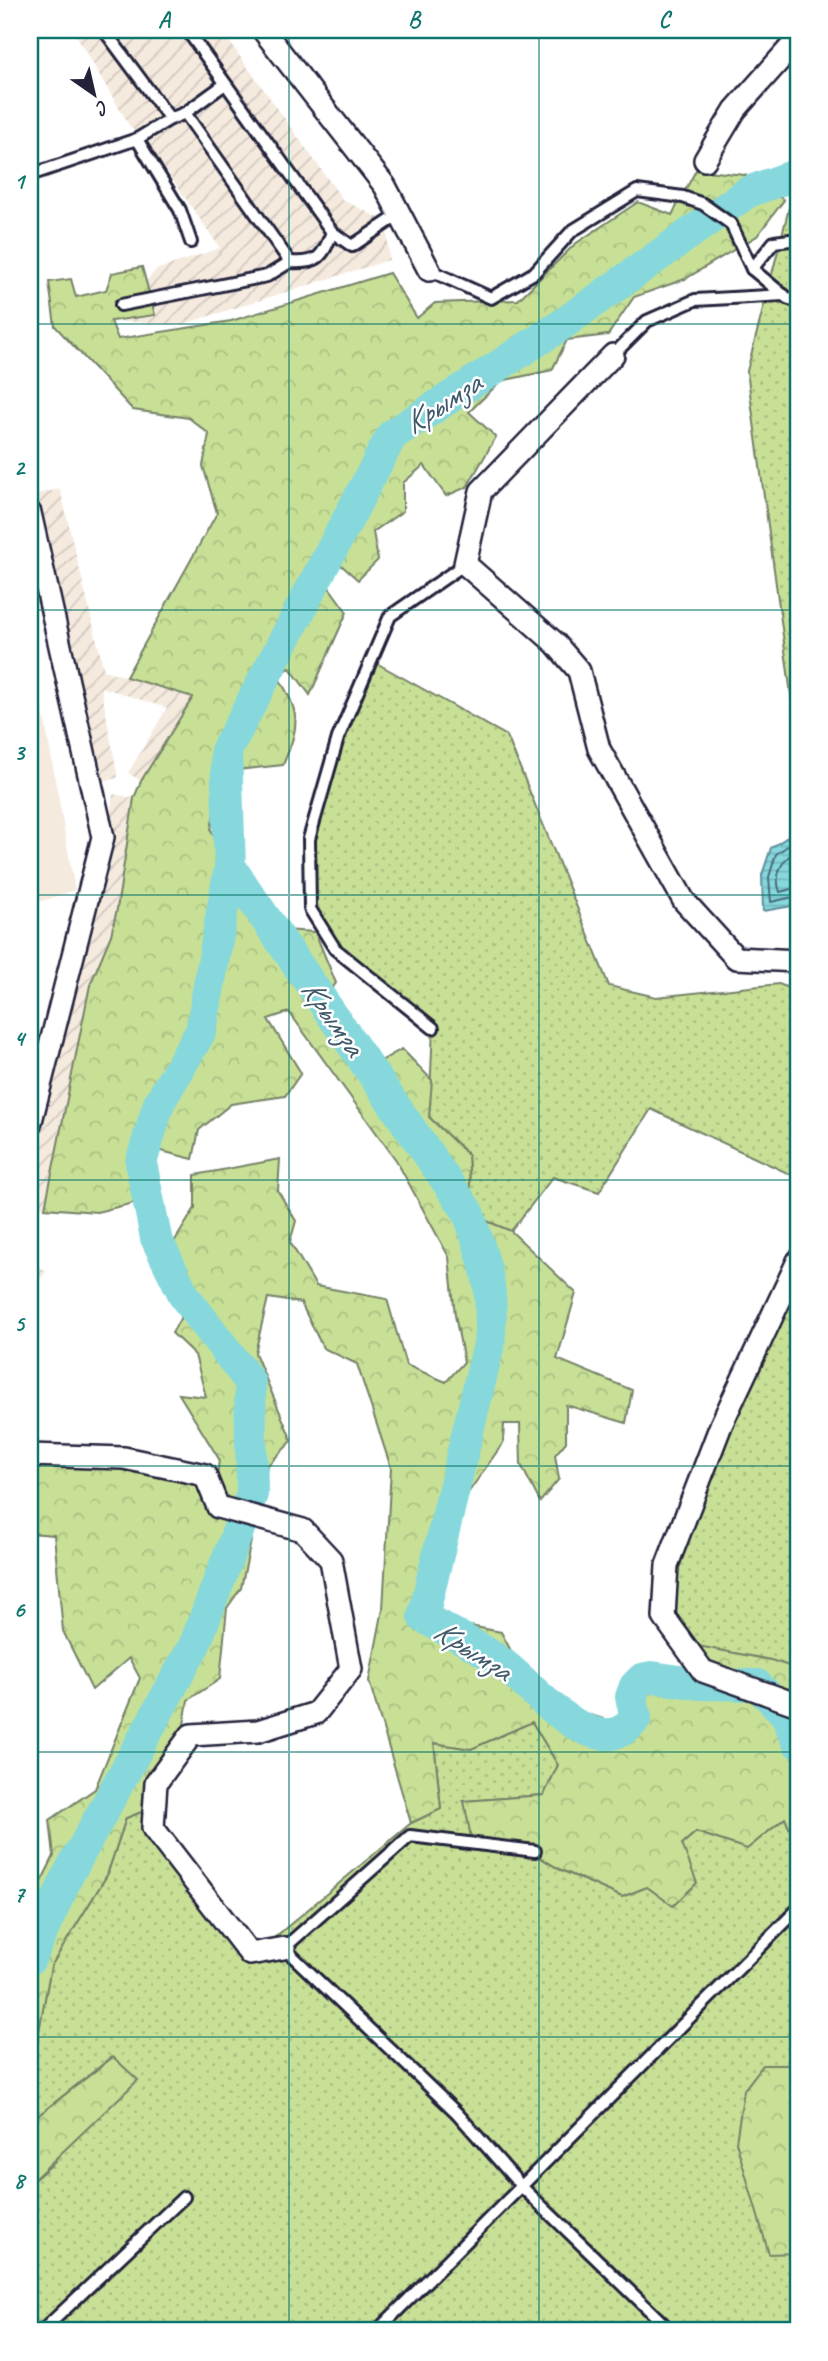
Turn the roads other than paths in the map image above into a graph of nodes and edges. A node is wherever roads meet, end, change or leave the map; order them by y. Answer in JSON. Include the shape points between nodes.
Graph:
{"nodes":[{"id":1,"x":104,"y":30,"type":"edge"},
{"id":2,"x":187,"y":30,"type":"edge"},
{"id":3,"x":263,"y":30,"type":"edge"},
{"id":4,"x":798,"y":39,"type":"edge"},
{"id":5,"x":226,"y":84,"type":"junction"},
{"id":6,"x":185,"y":113,"type":"junction"},
{"id":7,"x":170,"y":119,"type":"junction"},
{"id":8,"x":137,"y":139,"type":"junction"},
{"id":9,"x":705,"y":160,"type":"dead end"},
{"id":10,"x":30,"y":175,"type":"edge"},
{"id":11,"x":400,"y":214,"type":"junction"},
{"id":12,"x":332,"y":232,"type":"junction"},
{"id":13,"x":798,"y":239,"type":"edge"},
{"id":14,"x":191,"y":242,"type":"dead end"},
{"id":15,"x":290,"y":262,"type":"junction"},
{"id":16,"x":752,"y":269,"type":"junction"},
{"id":17,"x":429,"y":270,"type":"joint"},
{"id":18,"x":784,"y":295,"type":"junction"},
{"id":19,"x":798,"y":302,"type":"edge"},
{"id":20,"x":121,"y":305,"type":"dead end"},
{"id":21,"x":613,"y":355,"type":"joint"},
{"id":22,"x":30,"y":513,"type":"edge"},
{"id":23,"x":465,"y":564,"type":"junction"},
{"id":24,"x":798,"y":961,"type":"edge"},
{"id":25,"x":433,"y":1028,"type":"dead end"},
{"id":26,"x":30,"y":1125,"type":"edge"},
{"id":27,"x":798,"y":1261,"type":"edge"},
{"id":28,"x":30,"y":1455,"type":"edge"},
{"id":29,"x":798,"y":1704,"type":"edge"},
{"id":30,"x":535,"y":1851,"type":"dead end"},
{"id":31,"x":798,"y":1909,"type":"edge"},
{"id":32,"x":284,"y":1948,"type":"junction"},
{"id":33,"x":522,"y":2187,"type":"junction"},
{"id":34,"x":184,"y":2197,"type":"dead end"},
{"id":35,"x":42,"y":2331,"type":"edge"},
{"id":36,"x":377,"y":2331,"type":"edge"},
{"id":37,"x":671,"y":2331,"type":"edge"}],
"edges":[{"from":1,"to":7,"type":"lane"},
{"from":2,"to":5,"type":"lane"},
{"from":3,"to":11,"type":"street","via":[[385,186]]},
{"from":4,"to":9,"type":"street","via":[[735,110]]},
{"from":5,"to":6,"type":"lane"},
{"from":5,"to":12,"type":"lane"},
{"from":6,"to":7,"type":"lane"},
{"from":6,"to":15,"type":"lane"},
{"from":7,"to":8,"type":"lane"},
{"from":8,"to":10,"type":"lane"},
{"from":8,"to":14,"type":"lane","via":[[180,210]]},
{"from":11,"to":12,"type":"lane","via":[[352,246]]},
{"from":11,"to":17,"type":"street"},
{"from":12,"to":15,"type":"lane","via":[[324,253],[308,264]]},
{"from":13,"to":16,"type":"lane","via":[[774,242]]},
{"from":15,"to":20,"type":"lane","via":[[267,276]]},
{"from":16,"to":17,"type":"lane","via":[[731,224],[703,204],[638,191],[572,231],[534,273],[491,298]]},
{"from":16,"to":18,"type":"lane"},
{"from":18,"to":19,"type":"lane"},
{"from":18,"to":21,"type":"lane","via":[[695,300],[648,321]]},
{"from":21,"to":23,"type":"street","via":[[481,491]]},
{"from":22,"to":26,"type":"street","via":[[103,837]]},
{"from":23,"to":24,"type":"street","via":[[555,643],[579,671],[599,749],[684,901],[736,958]]},
{"from":23,"to":25,"type":"lane","via":[[390,615],[338,738],[309,838],[310,909],[335,949]]},
{"from":27,"to":29,"type":"street","via":[[721,1425],[667,1565],[664,1617],[703,1671]]},
{"from":28,"to":32,"type":"street","via":[[124,1458],[205,1475],[218,1507],[303,1530],[331,1560],[351,1669],[316,1713],[258,1731],[191,1735],[156,1783],[153,1828],[209,1905],[250,1954]]},
{"from":30,"to":32,"type":"lane","via":[[410,1836]]},
{"from":31,"to":33,"type":"lane"},
{"from":32,"to":33,"type":"lane","via":[[457,2113]]},
{"from":33,"to":36,"type":"lane"},
{"from":33,"to":37,"type":"lane"},
{"from":34,"to":35,"type":"lane"}]}
